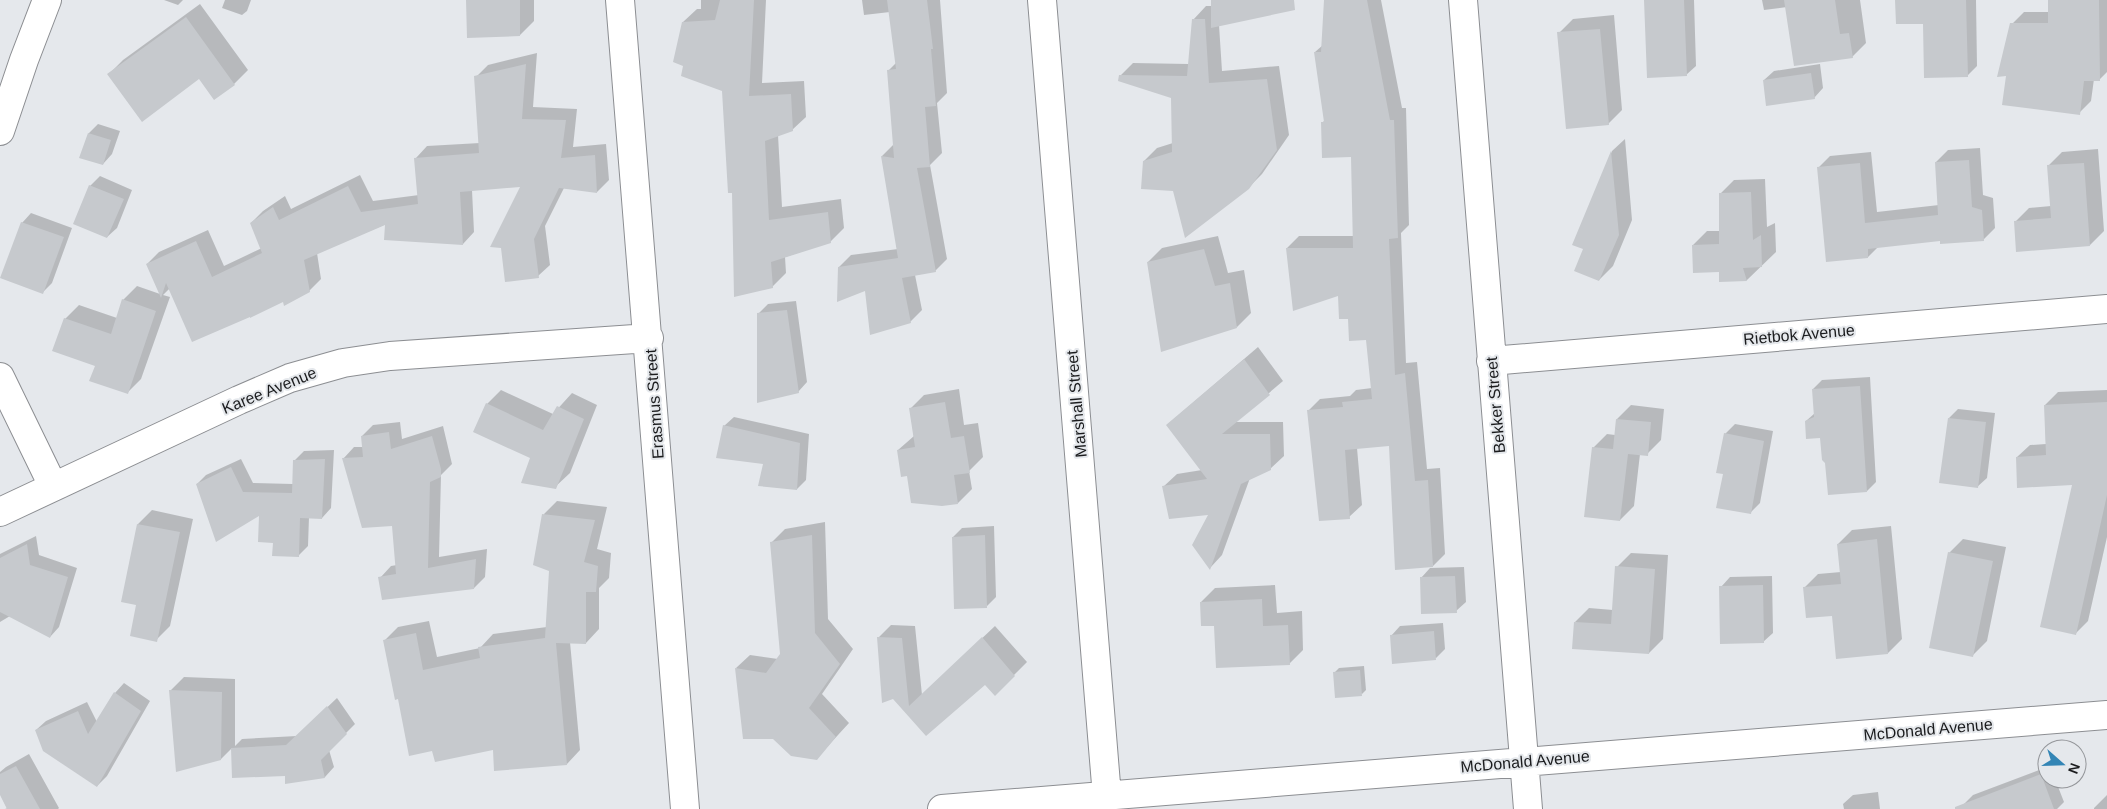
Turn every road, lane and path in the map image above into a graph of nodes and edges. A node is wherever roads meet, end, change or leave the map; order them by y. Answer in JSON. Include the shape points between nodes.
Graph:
{"nodes":[{"id":1,"x":47,"y":0,"type":"edge"},
{"id":2,"x":620,"y":0,"type":"edge"},
{"id":3,"x":1042,"y":0,"type":"edge"},
{"id":4,"x":1463,"y":0,"type":"edge"},
{"id":5,"x":0,"y":131,"type":"edge"},
{"id":6,"x":2107,"y":308,"type":"edge"},
{"id":7,"x":649,"y":338,"type":"junction"},
{"id":8,"x":1491,"y":360,"type":"junction"},
{"id":9,"x":0,"y":378,"type":"edge"},
{"id":10,"x":53,"y":486,"type":"junction"},
{"id":11,"x":0,"y":512,"type":"edge"},
{"id":12,"x":2107,"y":714,"type":"edge"},
{"id":13,"x":1525,"y":761,"type":"junction"},
{"id":14,"x":1107,"y":802,"type":"edge"},
{"id":15,"x":685,"y":809,"type":"edge"},
{"id":16,"x":942,"y":809,"type":"edge"},
{"id":17,"x":1528,"y":809,"type":"edge"}],
"edges":[{"from":1,"to":5,"type":"street"},
{"from":2,"to":7,"type":"street","name":"Erasmus Street"},
{"from":3,"to":14,"type":"street","name":"Marshall Street"},
{"from":4,"to":8,"type":"street","name":"Bekker Street"},
{"from":6,"to":8,"type":"street","name":"Rietbok Avenue"},
{"from":7,"to":10,"type":"street","name":"Karee Avenue","via":[[390,356],[343,363],[290,378]]},
{"from":7,"to":15,"type":"street","name":"Erasmus Street"},
{"from":8,"to":13,"type":"street","name":"Bekker Street"},
{"from":9,"to":10,"type":"street"},
{"from":10,"to":11,"type":"street","name":"Karee Avenue"},
{"from":12,"to":13,"type":"street","name":"McDonald Avenue"},
{"from":13,"to":14,"type":"street","name":"McDonald Avenue"},
{"from":13,"to":17,"type":"street","name":"Bekker Street"},
{"from":14,"to":16,"type":"street","name":"McDonald Avenue"}]}
